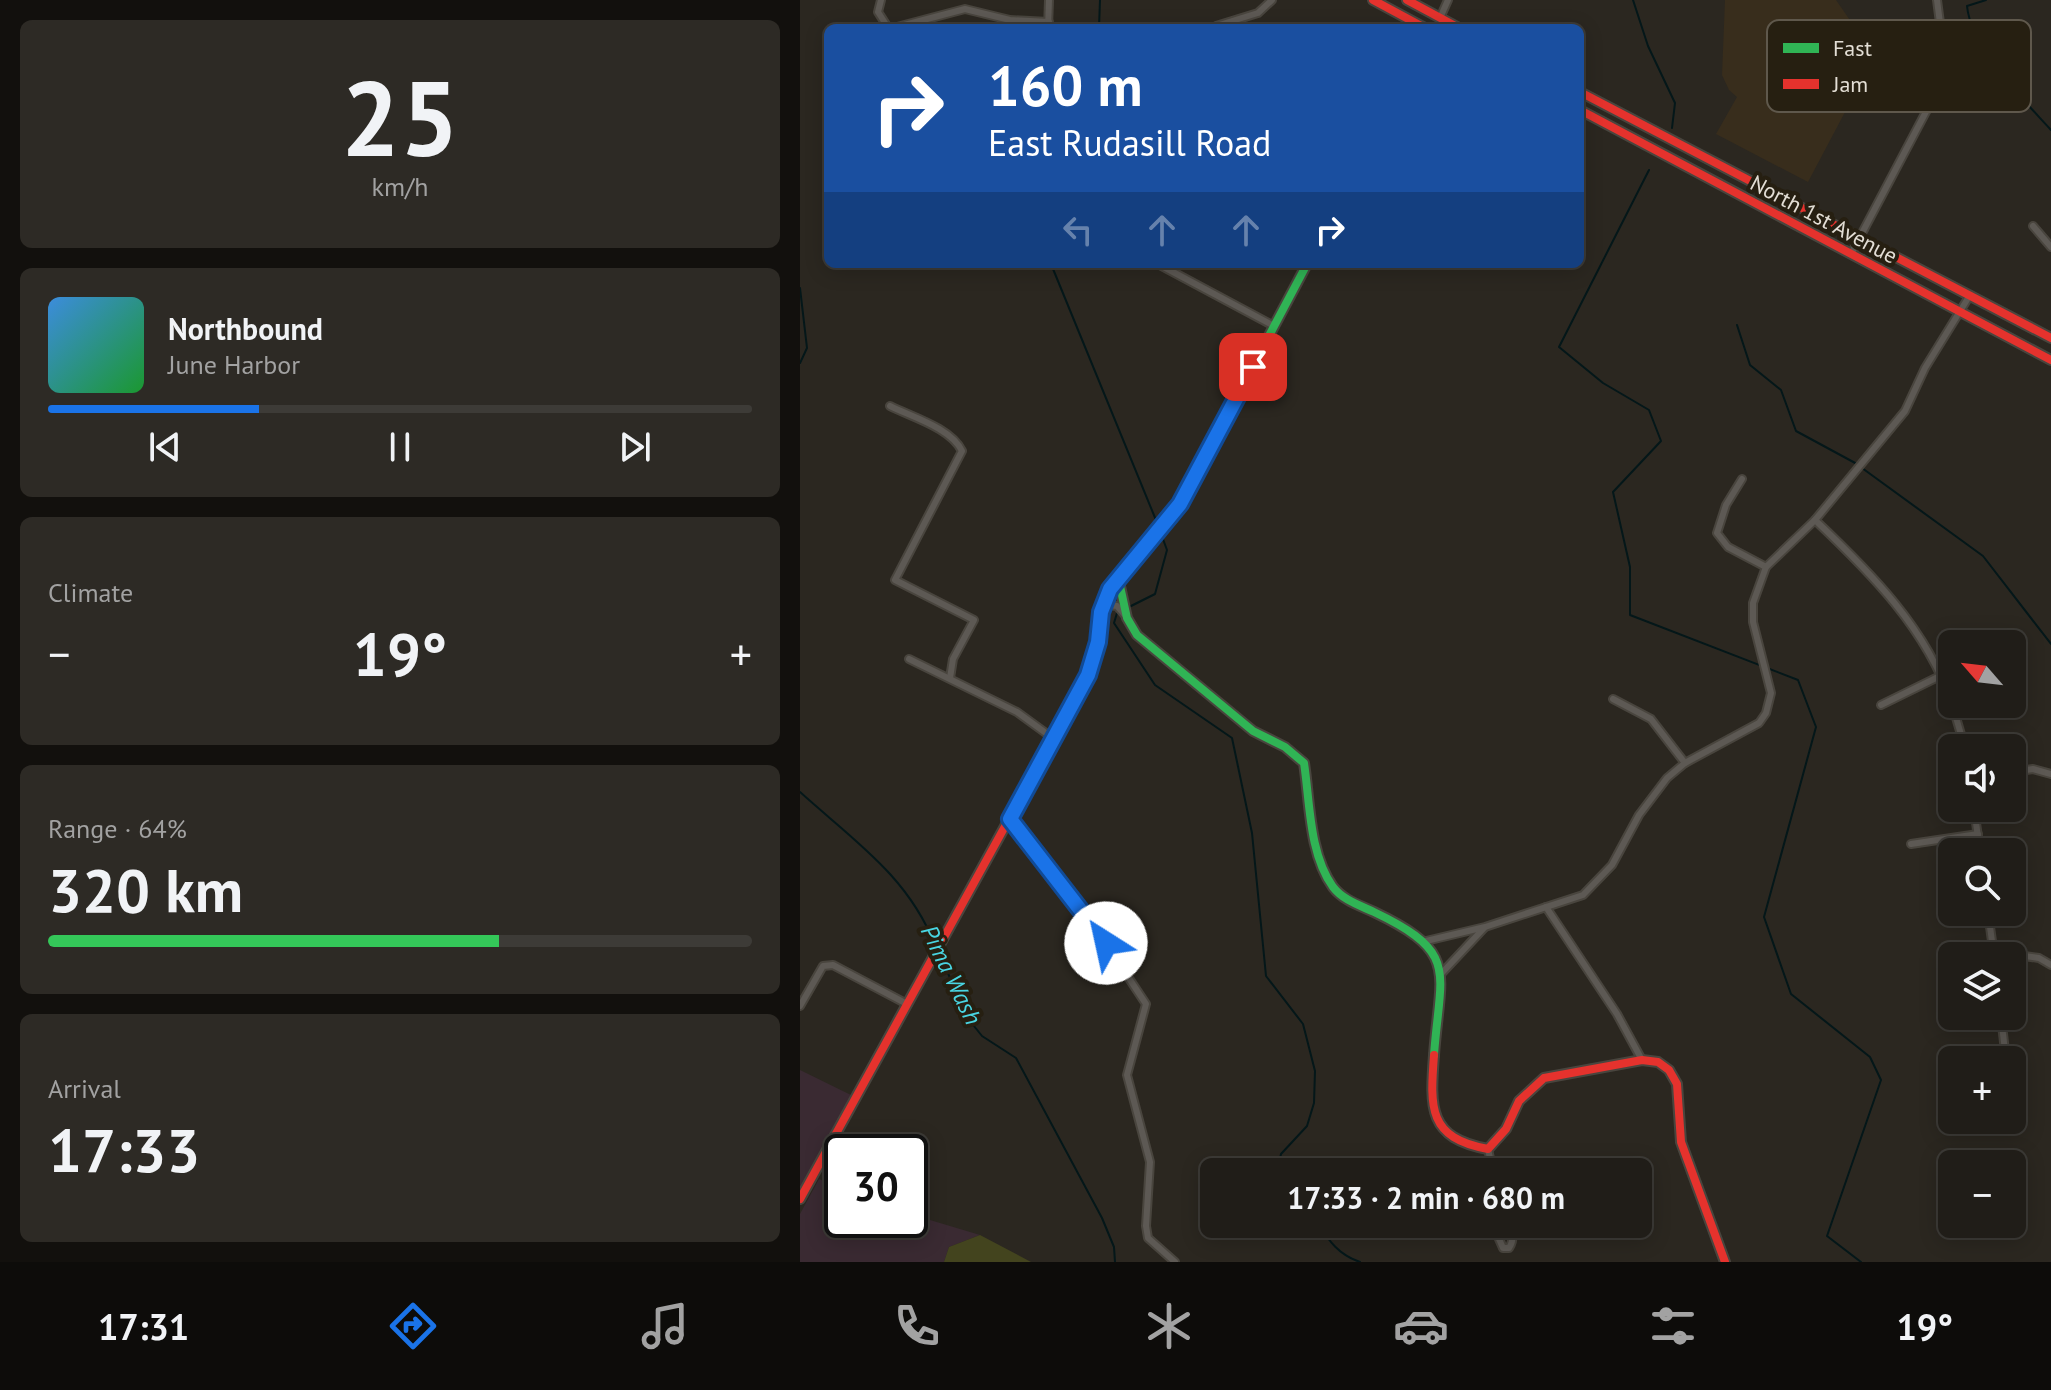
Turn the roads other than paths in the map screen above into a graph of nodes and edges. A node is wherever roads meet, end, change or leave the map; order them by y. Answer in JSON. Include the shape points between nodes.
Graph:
{"nodes":[{"id":1,"x":881,"y":0,"type":"edge"},
{"id":2,"x":1049,"y":0,"type":"edge"},
{"id":3,"x":1272,"y":0,"type":"edge"},
{"id":4,"x":1373,"y":0,"type":"edge"},
{"id":5,"x":1407,"y":0,"type":"edge"},
{"id":6,"x":1448,"y":0,"type":"edge"},
{"id":7,"x":1937,"y":0,"type":"edge"},
{"id":8,"x":1440,"y":18,"type":"junction"},
{"id":9,"x":1940,"y":20,"type":"edge"},
{"id":10,"x":885,"y":24,"type":"edge"},
{"id":11,"x":912,"y":24,"type":"edge"},
{"id":12,"x":1041,"y":24,"type":"edge"},
{"id":13,"x":1049,"y":24,"type":"edge"},
{"id":14,"x":1222,"y":24,"type":"edge"},
{"id":15,"x":1418,"y":24,"type":"edge"},
{"id":16,"x":1436,"y":24,"type":"edge"},
{"id":17,"x":1451,"y":24,"type":"edge"},
{"id":18,"x":1584,"y":94,"type":"edge"},
{"id":19,"x":1584,"y":112,"type":"edge"},
{"id":20,"x":1926,"y":112,"type":"edge"},
{"id":21,"x":2033,"y":226,"type":"dead end"},
{"id":22,"x":1859,"y":240,"type":"junction"},
{"id":23,"x":2051,"y":247,"type":"edge"},
{"id":24,"x":1851,"y":254,"type":"junction"},
{"id":25,"x":1165,"y":268,"type":"edge"},
{"id":26,"x":1305,"y":268,"type":"edge"},
{"id":27,"x":1970,"y":295,"type":"junction"},
{"id":28,"x":1961,"y":312,"type":"junction"},
{"id":29,"x":1274,"y":326,"type":"junction"},
{"id":30,"x":2051,"y":338,"type":"edge"},
{"id":31,"x":2051,"y":360,"type":"edge"},
{"id":32,"x":890,"y":406,"type":"dead end"},
{"id":33,"x":1742,"y":479,"type":"dead end"},
{"id":34,"x":1815,"y":520,"type":"junction"},
{"id":35,"x":1766,"y":567,"type":"junction"},
{"id":36,"x":1118,"y":577,"type":"junction"},
{"id":37,"x":1101,"y":611,"type":"junction"},
{"id":38,"x":1128,"y":620,"type":"junction"},
{"id":39,"x":909,"y":659,"type":"dead end"},
{"id":40,"x":1938,"y":672,"type":"edge"},
{"id":41,"x":1938,"y":677,"type":"edge"},
{"id":42,"x":950,"y":678,"type":"junction"},
{"id":43,"x":1613,"y":699,"type":"dead end"},
{"id":44,"x":1881,"y":705,"type":"dead end"},
{"id":45,"x":1054,"y":739,"type":"junction"},
{"id":46,"x":1685,"y":763,"type":"junction"},
{"id":47,"x":2026,"y":770,"type":"edge"},
{"id":48,"x":2051,"y":774,"type":"edge"},
{"id":49,"x":1010,"y":819,"type":"junction"},
{"id":50,"x":1976,"y":822,"type":"edge"},
{"id":51,"x":1978,"y":834,"type":"junction"},
{"id":52,"x":1978,"y":838,"type":"edge"},
{"id":53,"x":1911,"y":844,"type":"dead end"},
{"id":54,"x":1546,"y":907,"type":"junction"},
{"id":55,"x":1485,"y":927,"type":"junction"},
{"id":56,"x":1426,"y":941,"type":"junction"},
{"id":57,"x":2026,"y":957,"type":"edge"},
{"id":58,"x":2051,"y":965,"type":"edge"},
{"id":59,"x":1440,"y":975,"type":"junction"},
{"id":60,"x":801,"y":1002,"type":"edge"},
{"id":61,"x":907,"y":1004,"type":"junction"},
{"id":62,"x":1642,"y":1060,"type":"junction"},
{"id":63,"x":1488,"y":1149,"type":"junction"},
{"id":64,"x":1490,"y":1158,"type":"edge"},
{"id":65,"x":800,"y":1199,"type":"edge"},
{"id":66,"x":1501,"y":1238,"type":"edge"},
{"id":67,"x":1511,"y":1238,"type":"edge"},
{"id":68,"x":1175,"y":1262,"type":"edge"},
{"id":69,"x":1725,"y":1262,"type":"edge"}],
"edges":[{"from":1,"to":10,"type":"street","via":[[878,12]]},
{"from":2,"to":13,"type":"street"},
{"from":3,"to":14,"type":"street","via":[[1258,13]]},
{"from":4,"to":15,"type":"street"},
{"from":5,"to":8,"type":"street"},
{"from":6,"to":8,"type":"street"},
{"from":7,"to":9,"type":"street"},
{"from":8,"to":16,"type":"street"},
{"from":8,"to":17,"type":"street"},
{"from":11,"to":12,"type":"street","via":[[965,9]]},
{"from":18,"to":22,"type":"street","name":"North 1st Avenue"},
{"from":19,"to":24,"type":"street","name":"North 1st Avenue"},
{"from":20,"to":22,"type":"street"},
{"from":21,"to":23,"type":"street"},
{"from":22,"to":24,"type":"street"},
{"from":22,"to":27,"type":"street","name":"North 1st Avenue"},
{"from":24,"to":28,"type":"street","name":"North 1st Avenue"},
{"from":25,"to":29,"type":"street"},
{"from":26,"to":29,"type":"street"},
{"from":27,"to":28,"type":"street"},
{"from":27,"to":30,"type":"street","name":"North 1st Avenue"},
{"from":28,"to":31,"type":"street","name":"North 1st Avenue"},
{"from":28,"to":34,"type":"street","via":[[1905,411]]},
{"from":29,"to":36,"type":"street","via":[[1180,504]]},
{"from":32,"to":42,"type":"street","via":[[928,424],[962,451],[895,580],[974,620],[953,659]]},
{"from":33,"to":35,"type":"street","via":[[1717,533],[1728,547]]},
{"from":34,"to":35,"type":"street"},
{"from":34,"to":40,"type":"street","via":[[1872,575],[1916,630]]},
{"from":35,"to":46,"type":"street","via":[[1753,603],[1753,622],[1771,693],[1766,713],[1749,730]]},
{"from":36,"to":37,"type":"street"},
{"from":36,"to":38,"type":"street"},
{"from":37,"to":38,"type":"street","via":[[1117,606]]},
{"from":37,"to":45,"type":"street","via":[[1088,675]]},
{"from":38,"to":56,"type":"street","via":[[1137,635],[1214,700],[1304,763],[1320,859],[1330,887]]},
{"from":39,"to":42,"type":"street"},
{"from":41,"to":44,"type":"street"},
{"from":42,"to":45,"type":"street","via":[[1017,712]]},
{"from":43,"to":46,"type":"street","via":[[1651,719]]},
{"from":45,"to":49,"type":"street"},
{"from":46,"to":54,"type":"street","via":[[1658,789],[1600,879],[1583,895]]},
{"from":47,"to":48,"type":"street"},
{"from":49,"to":61,"type":"street"},
{"from":49,"to":68,"type":"street","via":[[1087,915],[1146,1004],[1127,1075],[1150,1162],[1148,1238]]},
{"from":50,"to":51,"type":"street"},
{"from":51,"to":52,"type":"street"},
{"from":51,"to":53,"type":"street"},
{"from":54,"to":55,"type":"street"},
{"from":54,"to":62,"type":"street"},
{"from":55,"to":56,"type":"street"},
{"from":55,"to":59,"type":"street"},
{"from":56,"to":59,"type":"street","via":[[1437,955]]},
{"from":57,"to":58,"type":"street"},
{"from":59,"to":63,"type":"street","via":[[1436,1121],[1462,1144]]},
{"from":60,"to":61,"type":"street","via":[[823,966],[833,965]]},
{"from":61,"to":65,"type":"street"},
{"from":62,"to":63,"type":"street","via":[[1544,1078],[1519,1101],[1506,1129]]},
{"from":62,"to":69,"type":"street","via":[[1658,1062],[1677,1084],[1681,1142]]},
{"from":63,"to":64,"type":"street"},
{"from":66,"to":67,"type":"street","via":[[1501,1245],[1509,1248]]}]}
